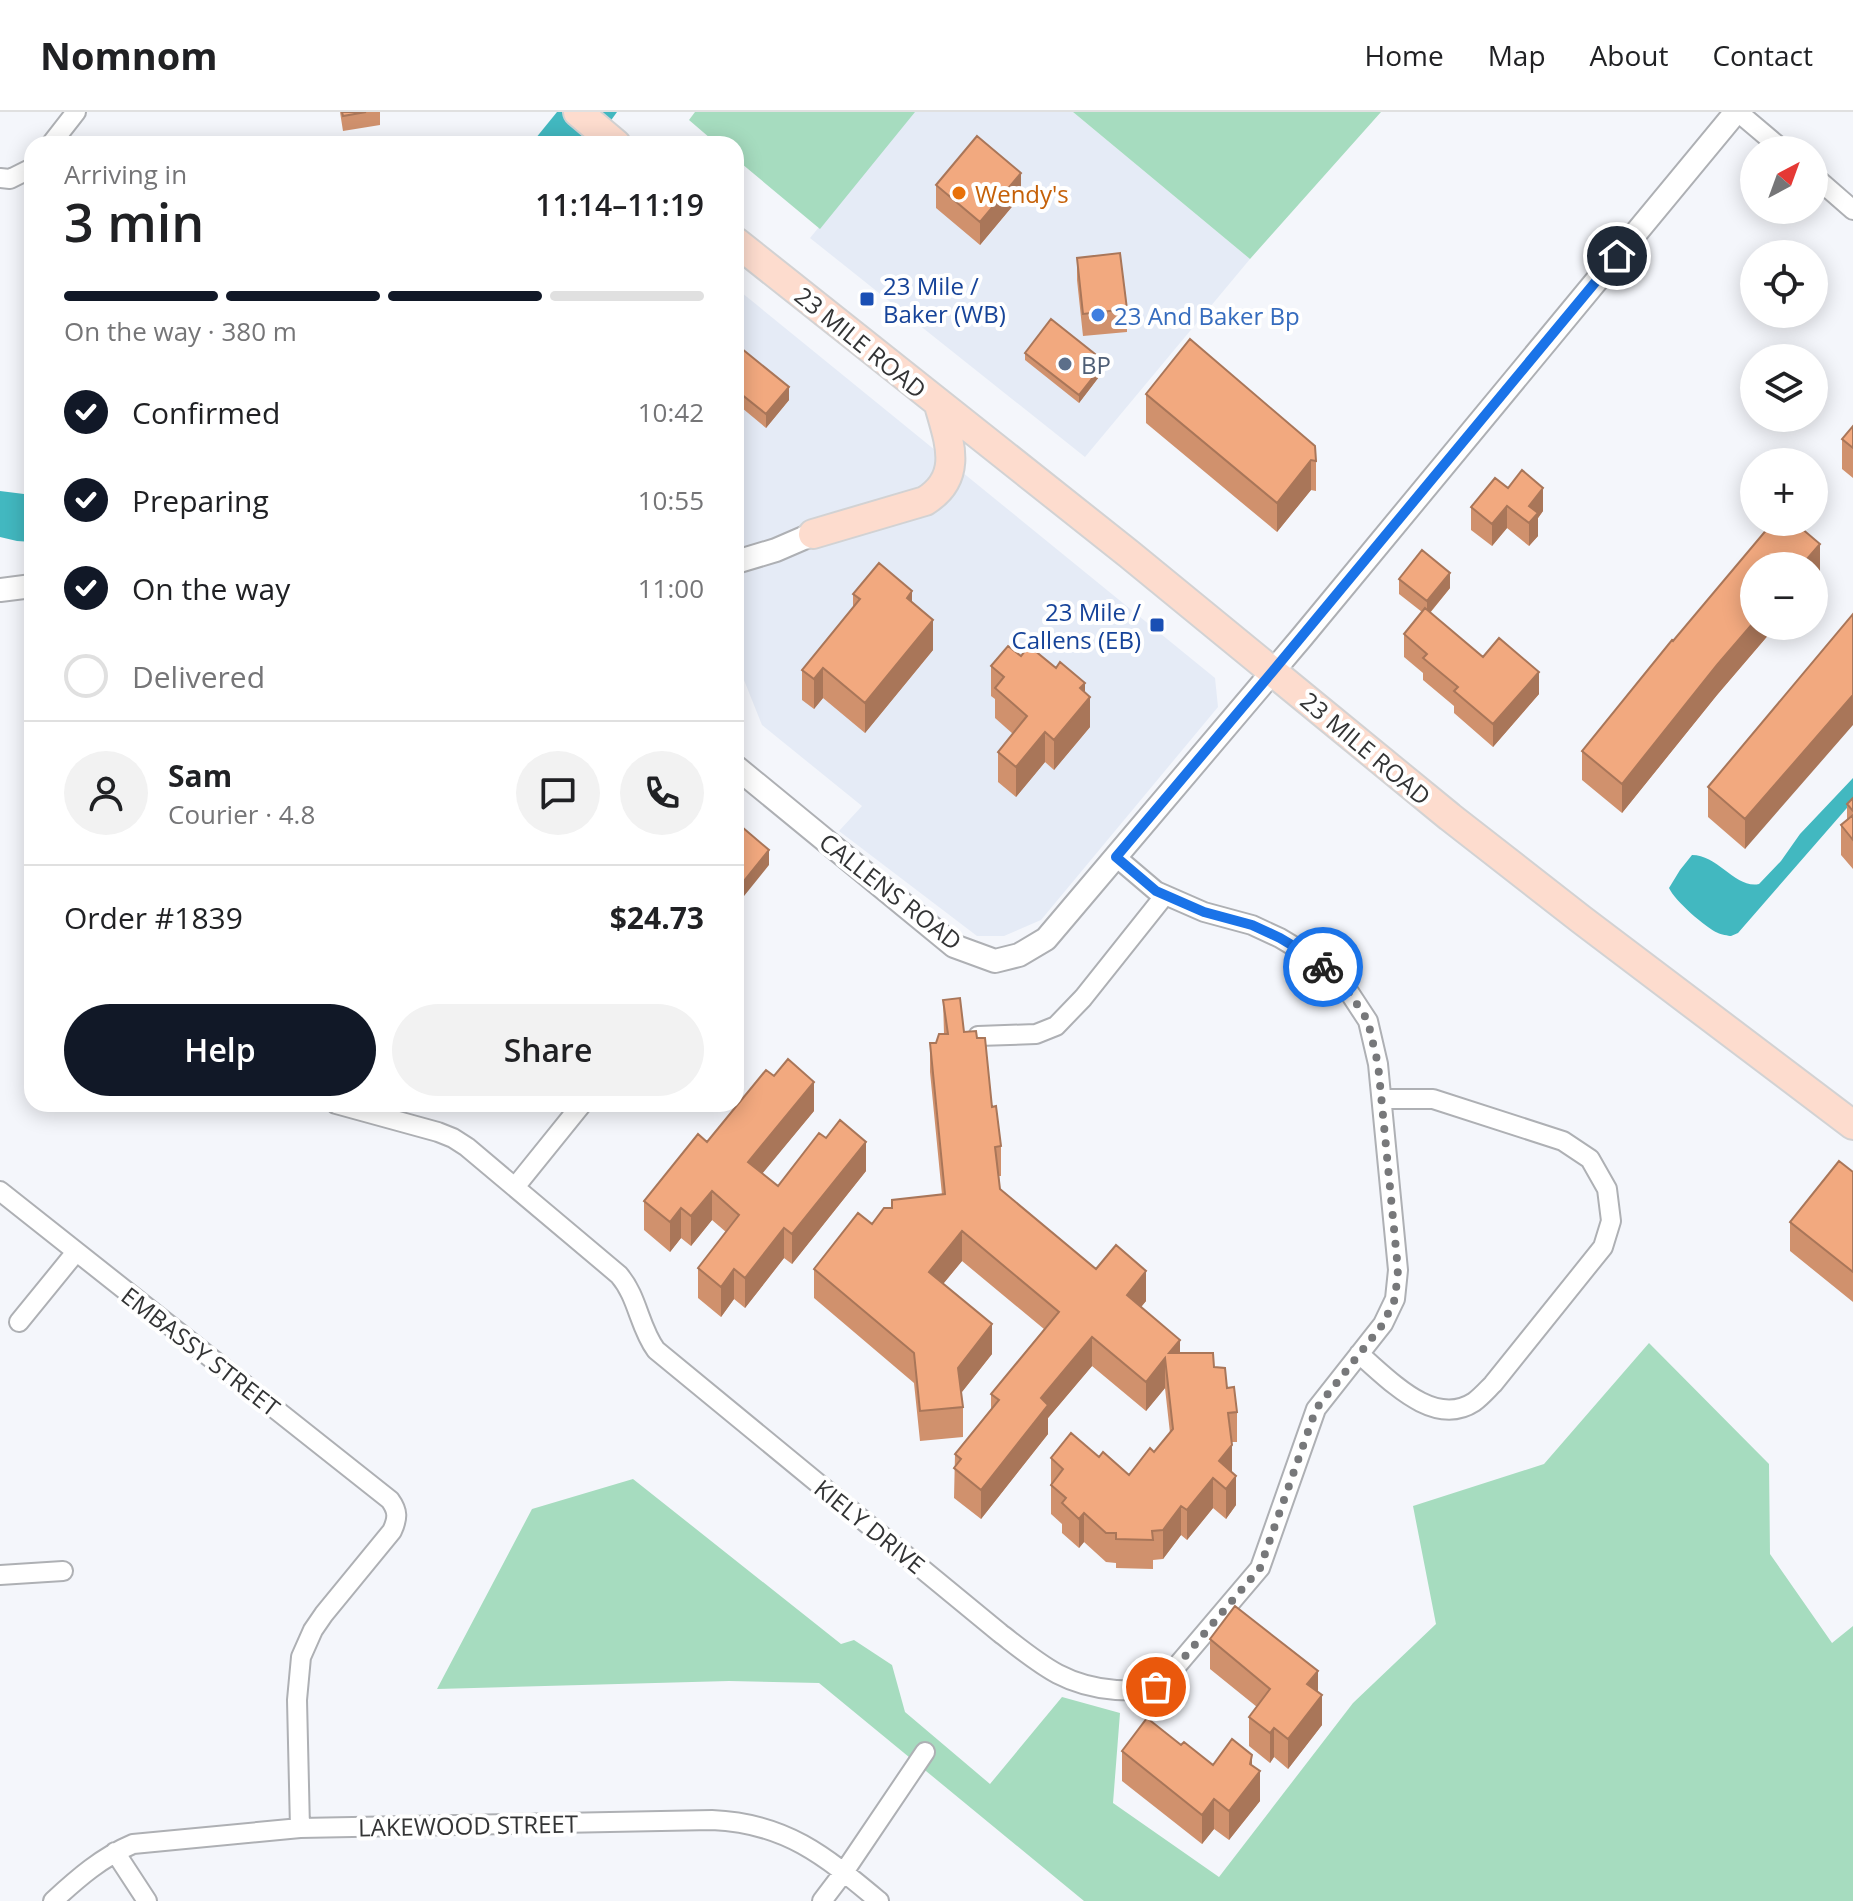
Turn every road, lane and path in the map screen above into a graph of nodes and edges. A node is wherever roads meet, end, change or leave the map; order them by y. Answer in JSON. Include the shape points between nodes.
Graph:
{"nodes":[{"id":1,"x":76,"y":112,"type":"edge"},
{"id":2,"x":578,"y":112,"type":"edge"},
{"id":3,"x":1737,"y":112,"type":"edge"},
{"id":4,"x":57,"y":136,"type":"edge"},
{"id":5,"x":606,"y":136,"type":"edge"},
{"id":6,"x":1766,"y":136,"type":"edge"},
{"id":7,"x":24,"y":172,"type":"edge"},
{"id":8,"x":0,"y":178,"type":"edge"},
{"id":9,"x":1828,"y":188,"type":"edge"},
{"id":10,"x":1853,"y":210,"type":"edge"},
{"id":11,"x":744,"y":248,"type":"edge"},
{"id":12,"x":939,"y":405,"type":"junction"},
{"id":13,"x":813,"y":534,"type":"joint"},
{"id":14,"x":744,"y":560,"type":"edge"},
{"id":15,"x":24,"y":587,"type":"edge"},
{"id":16,"x":0,"y":590,"type":"edge"},
{"id":17,"x":1273,"y":671,"type":"junction"},
{"id":18,"x":744,"y":774,"type":"edge"},
{"id":19,"x":1116,"y":857,"type":"junction"},
{"id":20,"x":1165,"y":895,"type":"junction"},
{"id":21,"x":978,"y":1036,"type":"edge"},
{"id":22,"x":1382,"y":1099,"type":"junction"},
{"id":23,"x":365,"y":1112,"type":"edge"},
{"id":24,"x":576,"y":1112,"type":"edge"},
{"id":25,"x":1853,"y":1125,"type":"edge"},
{"id":26,"x":515,"y":1187,"type":"junction"},
{"id":27,"x":0,"y":1191,"type":"edge"},
{"id":28,"x":76,"y":1252,"type":"junction"},
{"id":29,"x":19,"y":1322,"type":"dead end"},
{"id":30,"x":1359,"y":1354,"type":"junction"},
{"id":31,"x":63,"y":1571,"type":"dead end"},
{"id":32,"x":0,"y":1575,"type":"edge"},
{"id":33,"x":925,"y":1752,"type":"dead end"},
{"id":34,"x":300,"y":1828,"type":"junction"},
{"id":35,"x":115,"y":1852,"type":"junction"},
{"id":36,"x":844,"y":1872,"type":"junction"},
{"id":37,"x":53,"y":1901,"type":"edge"},
{"id":38,"x":147,"y":1901,"type":"edge"},
{"id":39,"x":822,"y":1901,"type":"edge"},
{"id":40,"x":879,"y":1901,"type":"edge"}],
"edges":[{"from":1,"to":4,"type":"street"},
{"from":2,"to":5,"type":"main road"},
{"from":3,"to":6,"type":"street"},
{"from":3,"to":17,"type":"street","name":"CALLENS ROAD"},
{"from":7,"to":8,"type":"street"},
{"from":9,"to":10,"type":"street"},
{"from":11,"to":12,"type":"main road","name":"23 MILE ROAD"},
{"from":12,"to":13,"type":"main road","via":[[951,460],[945,482],[933,497]]},
{"from":12,"to":17,"type":"main road","name":"23 MILE ROAD"},
{"from":13,"to":14,"type":"street"},
{"from":15,"to":16,"type":"street"},
{"from":17,"to":19,"type":"street","name":"CALLENS ROAD"},
{"from":17,"to":25,"type":"main road","name":"23 MILE ROAD","via":[[1434,805]]},
{"from":18,"to":19,"type":"street","name":"CALLENS ROAD","via":[[954,946],[995,961],[1046,939]]},
{"from":19,"to":20,"type":"street"},
{"from":20,"to":21,"type":"street","via":[[1056,1026],[1036,1034]]},
{"from":20,"to":22,"type":"street","via":[[1280,938],[1345,986],[1368,1021]]},
{"from":22,"to":30,"type":"street","via":[[1398,1270],[1395,1299]]},
{"from":22,"to":30,"type":"street","via":[[1433,1099],[1563,1141],[1590,1159],[1607,1189],[1611,1221],[1603,1247],[1473,1403],[1452,1409],[1429,1407]]},
{"from":23,"to":26,"type":"street","name":"KIELY DRIVE","via":[[453,1138]]},
{"from":24,"to":26,"type":"street"},
{"from":26,"to":30,"type":"street","name":"KIELY DRIVE","via":[[619,1275],[656,1350],[1034,1660],[1074,1683],[1103,1689],[1138,1690],[1164,1681],[1260,1568],[1316,1409]]},
{"from":27,"to":28,"type":"street","name":"EMBASSY STREET"},
{"from":28,"to":29,"type":"street"},
{"from":28,"to":34,"type":"street","name":"EMBASSY STREET","via":[[390,1500],[397,1514],[392,1531],[313,1630],[301,1657]]},
{"from":31,"to":32,"type":"street"},
{"from":33,"to":36,"type":"street"},
{"from":34,"to":35,"type":"street","name":"LAKEWOOD STREET","via":[[133,1844]]},
{"from":34,"to":36,"type":"street","name":"LAKEWOOD STREET","via":[[728,1821],[796,1840]]},
{"from":35,"to":37,"type":"street","name":"LAKEWOOD STREET"},
{"from":35,"to":38,"type":"street"},
{"from":36,"to":39,"type":"street"},
{"from":36,"to":40,"type":"street","name":"LAKEWOOD STREET"}]}
